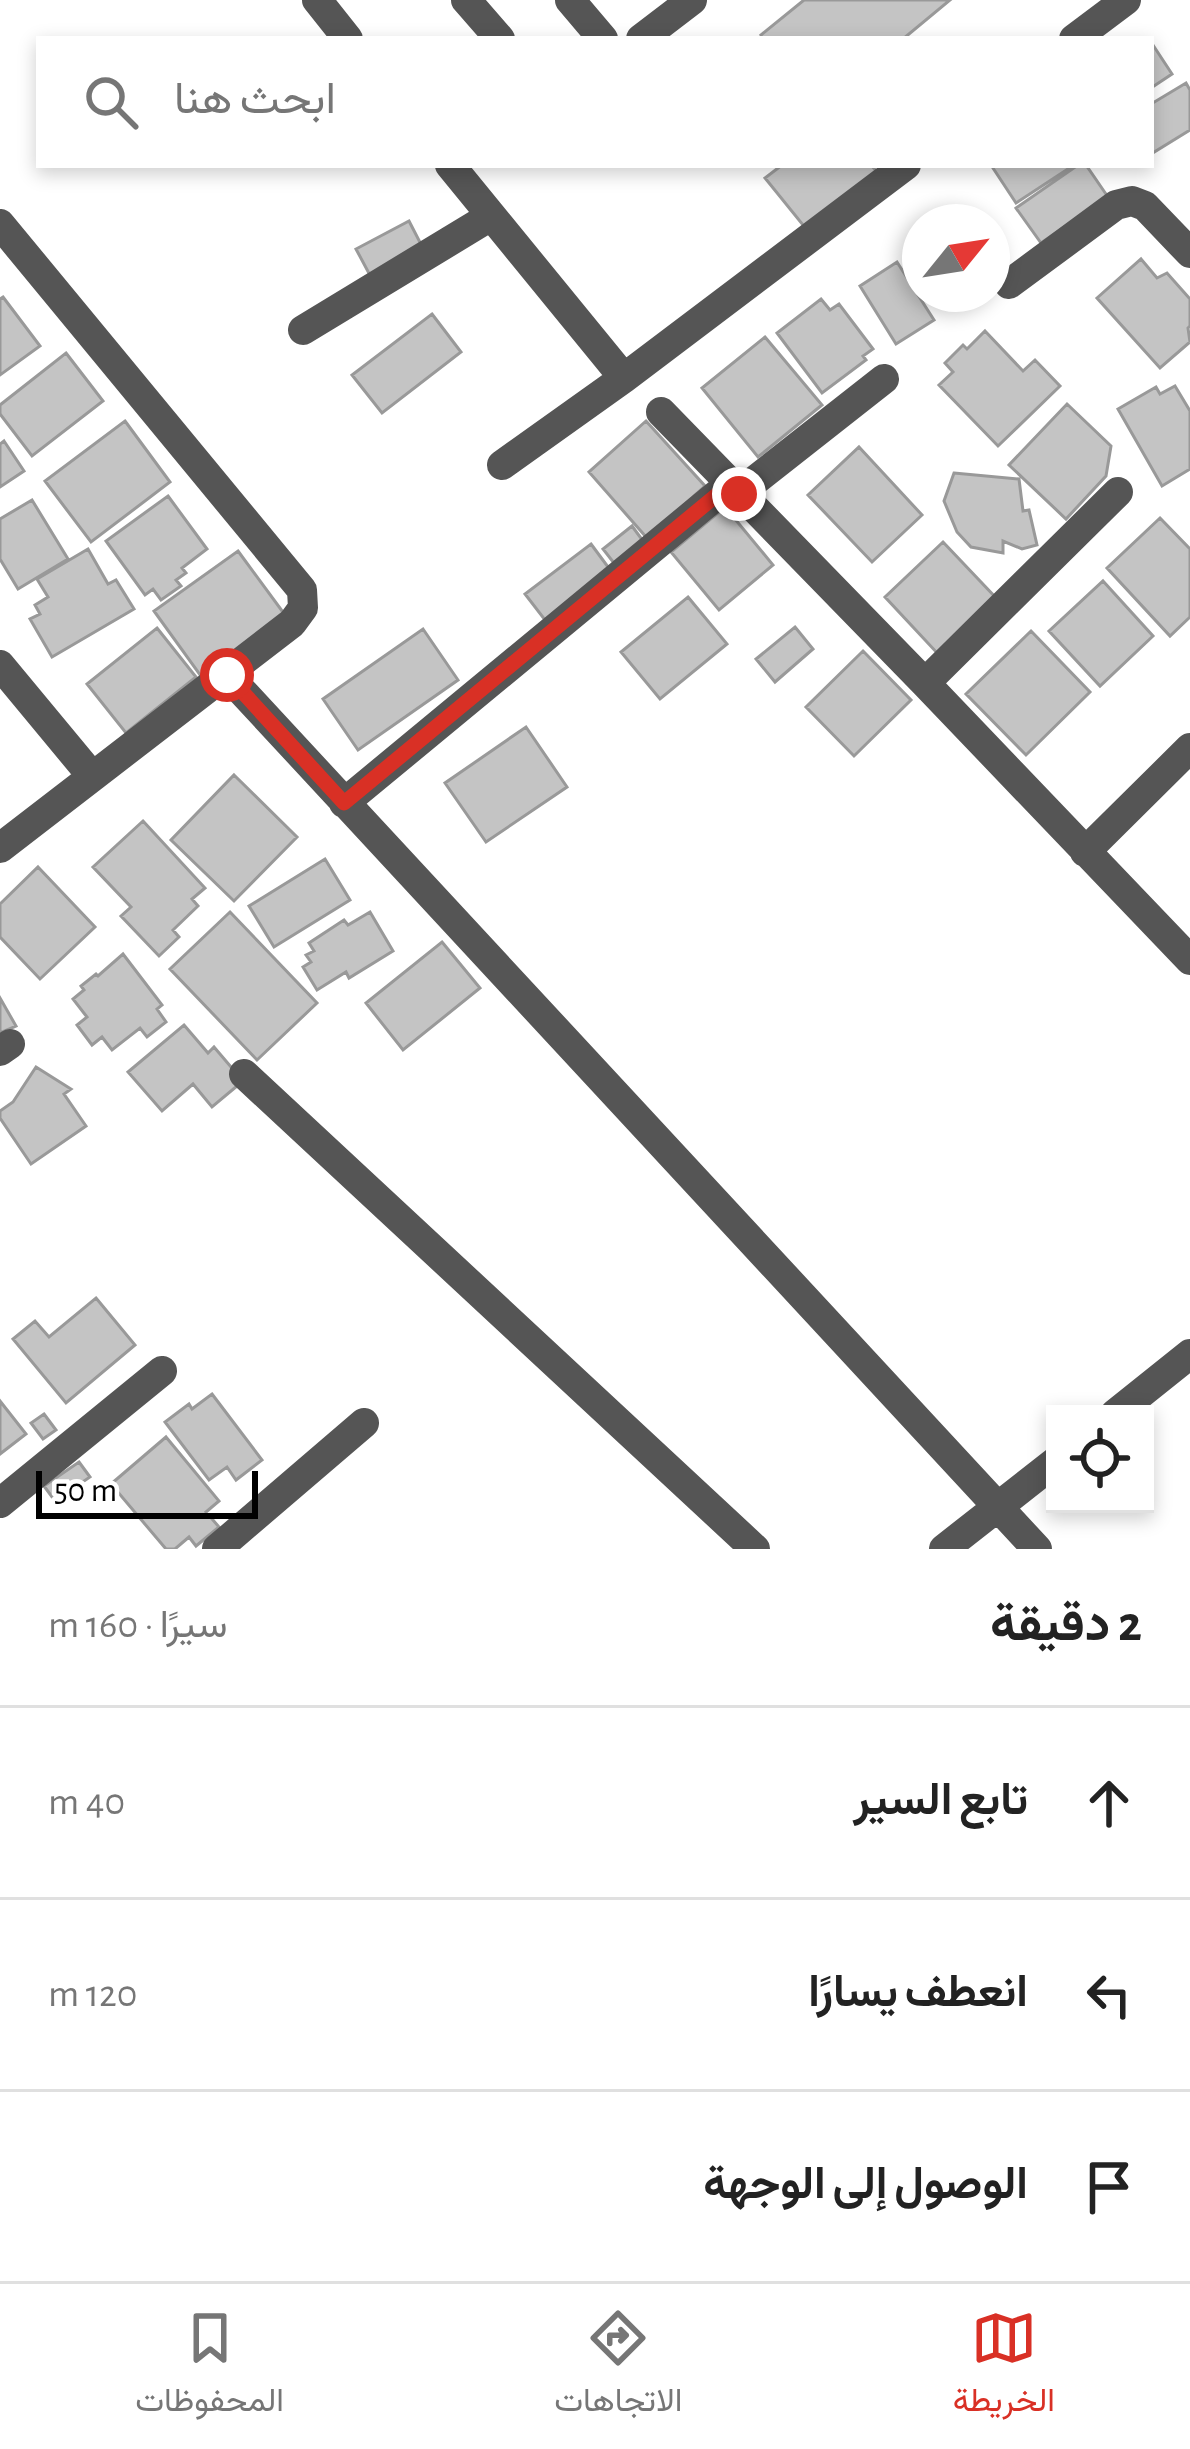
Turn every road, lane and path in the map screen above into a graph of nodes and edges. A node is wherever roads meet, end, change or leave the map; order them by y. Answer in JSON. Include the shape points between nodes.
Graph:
{"nodes":[{"id":1,"x":317,"y":0,"type":"edge"},
{"id":2,"x":466,"y":0,"type":"edge"},
{"id":3,"x":570,"y":0,"type":"edge"},
{"id":4,"x":692,"y":0,"type":"edge"},
{"id":5,"x":1126,"y":0,"type":"edge"},
{"id":6,"x":346,"y":36,"type":"edge"},
{"id":7,"x":497,"y":36,"type":"edge"},
{"id":8,"x":600,"y":36,"type":"edge"},
{"id":9,"x":645,"y":36,"type":"edge"},
{"id":10,"x":1078,"y":36,"type":"edge"},
{"id":11,"x":902,"y":168,"type":"edge"},
{"id":12,"x":463,"y":169,"type":"edge"},
{"id":13,"x":491,"y":216,"type":"junction"},
{"id":14,"x":0,"y":224,"type":"edge"},
{"id":15,"x":1190,"y":253,"type":"edge"},
{"id":16,"x":1010,"y":283,"type":"edge"},
{"id":17,"x":303,"y":330,"type":"dead end"},
{"id":18,"x":623,"y":378,"type":"junction"},
{"id":19,"x":884,"y":379,"type":"dead end"},
{"id":20,"x":661,"y":412,"type":"dead end"},
{"id":21,"x":502,"y":465,"type":"dead end"},
{"id":22,"x":735,"y":489,"type":"junction"},
{"id":23,"x":1118,"y":492,"type":"dead end"},
{"id":24,"x":0,"y":665,"type":"edge"},
{"id":25,"x":227,"y":675,"type":"junction"},
{"id":26,"x":925,"y":682,"type":"junction"},
{"id":27,"x":1190,"y":748,"type":"edge"},
{"id":28,"x":92,"y":776,"type":"junction"},
{"id":29,"x":344,"y":803,"type":"junction"},
{"id":30,"x":0,"y":848,"type":"edge"},
{"id":31,"x":1085,"y":852,"type":"junction"},
{"id":32,"x":1190,"y":961,"type":"edge"},
{"id":33,"x":244,"y":1074,"type":"dead end"},
{"id":34,"x":1190,"y":1354,"type":"edge"},
{"id":35,"x":162,"y":1371,"type":"dead end"},
{"id":36,"x":1126,"y":1405,"type":"edge"},
{"id":37,"x":364,"y":1423,"type":"dead end"},
{"id":38,"x":1046,"y":1469,"type":"edge"},
{"id":39,"x":0,"y":1503,"type":"edge"},
{"id":40,"x":998,"y":1507,"type":"junction"},
{"id":41,"x":217,"y":1549,"type":"edge"},
{"id":42,"x":755,"y":1549,"type":"edge"},
{"id":43,"x":944,"y":1549,"type":"edge"},
{"id":44,"x":1037,"y":1549,"type":"edge"}],
"edges":[{"from":1,"to":6,"type":"street"},
{"from":2,"to":7,"type":"street"},
{"from":3,"to":8,"type":"street"},
{"from":4,"to":9,"type":"street"},
{"from":5,"to":10,"type":"street"},
{"from":11,"to":18,"type":"street"},
{"from":12,"to":13,"type":"street"},
{"from":13,"to":17,"type":"street"},
{"from":13,"to":18,"type":"street"},
{"from":14,"to":25,"type":"street","via":[[302,590],[303,608],[292,623]]},
{"from":15,"to":16,"type":"street","via":[[1132,201]]},
{"from":18,"to":21,"type":"street"},
{"from":19,"to":22,"type":"street"},
{"from":20,"to":22,"type":"street"},
{"from":22,"to":26,"type":"street"},
{"from":22,"to":29,"type":"street"},
{"from":23,"to":26,"type":"street"},
{"from":24,"to":28,"type":"street"},
{"from":25,"to":28,"type":"street"},
{"from":25,"to":29,"type":"street"},
{"from":26,"to":31,"type":"street"},
{"from":27,"to":31,"type":"street"},
{"from":28,"to":30,"type":"street"},
{"from":29,"to":40,"type":"street"},
{"from":31,"to":32,"type":"street"},
{"from":33,"to":42,"type":"street"},
{"from":34,"to":36,"type":"street"},
{"from":35,"to":39,"type":"street"},
{"from":37,"to":41,"type":"street"},
{"from":38,"to":40,"type":"street"},
{"from":40,"to":43,"type":"street"},
{"from":40,"to":44,"type":"street"}]}
